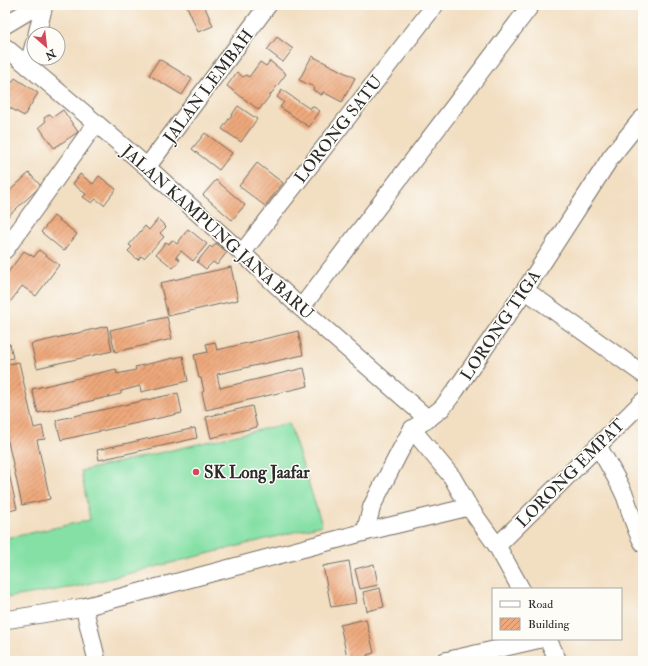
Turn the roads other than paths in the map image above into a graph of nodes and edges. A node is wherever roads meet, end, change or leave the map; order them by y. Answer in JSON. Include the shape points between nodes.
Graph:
{"nodes":[{"id":1,"x":35,"y":5,"type":"edge"},
{"id":2,"x":44,"y":5,"type":"edge"},
{"id":3,"x":268,"y":5,"type":"edge"},
{"id":4,"x":435,"y":5,"type":"edge"},
{"id":5,"x":531,"y":5,"type":"edge"},
{"id":6,"x":5,"y":25,"type":"edge"},
{"id":7,"x":39,"y":26,"type":"edge"},
{"id":8,"x":5,"y":47,"type":"edge"},
{"id":9,"x":26,"y":64,"type":"edge"},
{"id":10,"x":28,"y":66,"type":"edge"},
{"id":11,"x":643,"y":118,"type":"edge"},
{"id":12,"x":96,"y":123,"type":"junction"},
{"id":13,"x":147,"y":167,"type":"junction"},
{"id":14,"x":5,"y":250,"type":"edge"},
{"id":15,"x":242,"y":253,"type":"junction"},
{"id":16,"x":525,"y":290,"type":"junction"},
{"id":17,"x":301,"y":308,"type":"junction"},
{"id":18,"x":643,"y":374,"type":"edge"},
{"id":19,"x":643,"y":401,"type":"edge"},
{"id":20,"x":428,"y":419,"type":"junction"},
{"id":21,"x":412,"y":429,"type":"junction"},
{"id":22,"x":598,"y":446,"type":"junction"},
{"id":23,"x":469,"y":507,"type":"junction"},
{"id":24,"x":365,"y":532,"type":"junction"},
{"id":25,"x":643,"y":542,"type":"edge"},
{"id":26,"x":497,"y":546,"type":"junction"},
{"id":27,"x":520,"y":588,"type":"edge"},
{"id":28,"x":84,"y":607,"type":"junction"},
{"id":29,"x":5,"y":620,"type":"edge"},
{"id":30,"x":537,"y":640,"type":"edge"},
{"id":31,"x":548,"y":640,"type":"edge"},
{"id":32,"x":97,"y":661,"type":"edge"},
{"id":33,"x":445,"y":661,"type":"edge"},
{"id":34,"x":558,"y":661,"type":"edge"}],
"edges":[{"from":1,"to":6,"type":"street"},
{"from":2,"to":7,"type":"street"},
{"from":3,"to":13,"type":"street","name":"JALAN LEMBAH"},
{"from":4,"to":15,"type":"street","name":"LORONG SATU"},
{"from":5,"to":17,"type":"street"},
{"from":8,"to":9,"type":"street","name":"JALAN KAMPUNG JANA BARU"},
{"from":10,"to":12,"type":"street","name":"JALAN KAMPUNG JANA BARU"},
{"from":11,"to":16,"type":"street","name":"LORONG TIGA","via":[[611,157]]},
{"from":12,"to":13,"type":"street","name":"JALAN KAMPUNG JANA BARU"},
{"from":12,"to":14,"type":"street"},
{"from":13,"to":15,"type":"street","name":"JALAN KAMPUNG JANA BARU"},
{"from":15,"to":17,"type":"street","name":"JALAN KAMPUNG JANA BARU"},
{"from":16,"to":18,"type":"street"},
{"from":16,"to":20,"type":"street","name":"LORONG TIGA","via":[[455,391],[442,408]]},
{"from":17,"to":20,"type":"street","name":"JALAN KAMPUNG JANA BARU"},
{"from":19,"to":22,"type":"street","name":"LORONG EMPAT"},
{"from":20,"to":21,"type":"street","name":"LORONG TIGA"},
{"from":21,"to":23,"type":"street","via":[[452,478]]},
{"from":21,"to":24,"type":"street","name":"LORONG TIGA","via":[[372,506]]},
{"from":22,"to":25,"type":"street","via":[[625,496],[635,529]]},
{"from":22,"to":26,"type":"street","name":"LORONG EMPAT"},
{"from":23,"to":24,"type":"street"},
{"from":23,"to":26,"type":"street"},
{"from":24,"to":28,"type":"street"},
{"from":26,"to":27,"type":"street"},
{"from":28,"to":29,"type":"street"},
{"from":28,"to":32,"type":"street"},
{"from":30,"to":33,"type":"street"},
{"from":31,"to":34,"type":"street"}]}
